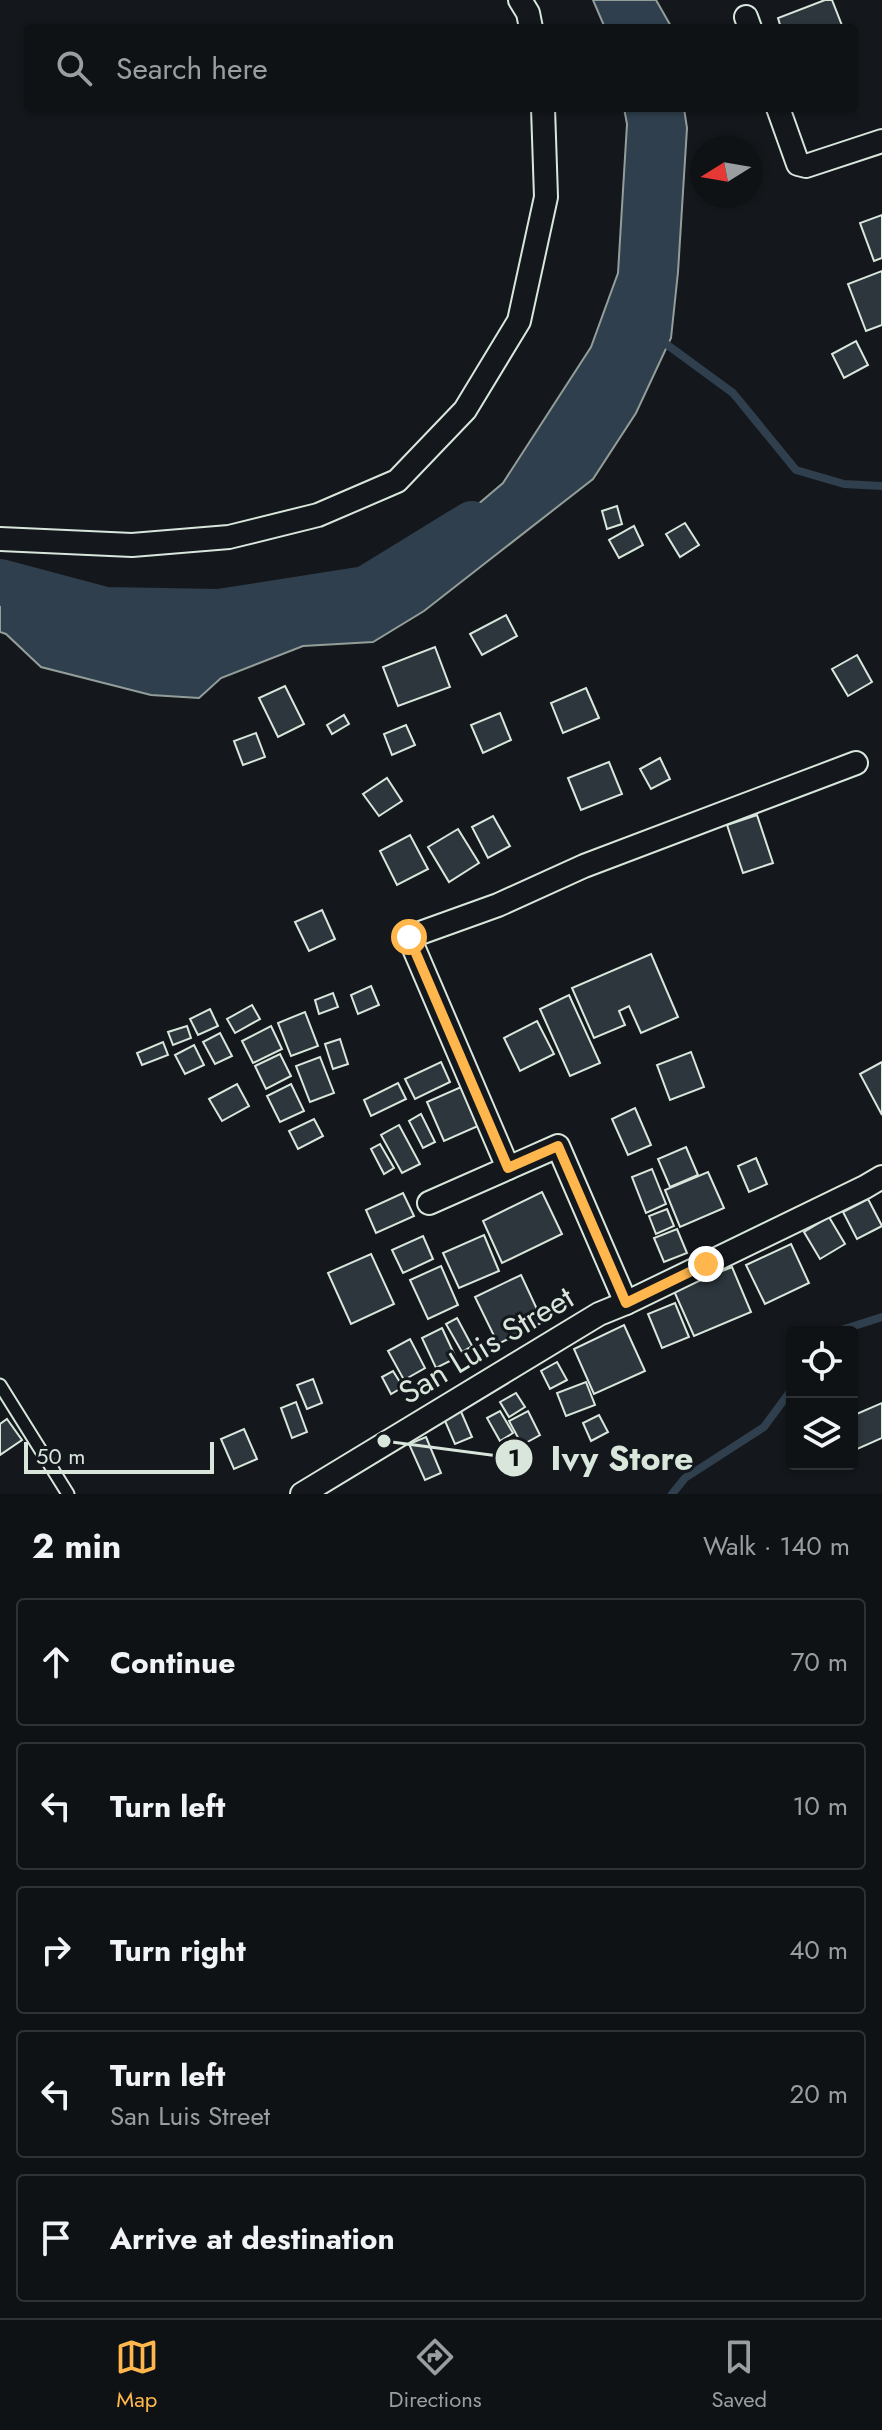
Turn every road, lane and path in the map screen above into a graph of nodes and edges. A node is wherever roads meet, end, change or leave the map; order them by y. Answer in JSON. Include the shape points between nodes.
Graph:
{"nodes":[{"id":1,"x":520,"y":0,"type":"edge"},
{"id":2,"x":530,"y":24,"type":"edge"},
{"id":3,"x":543,"y":112,"type":"edge"},
{"id":4,"x":779,"y":112,"type":"edge"},
{"id":5,"x":882,"y":141,"type":"edge"},
{"id":6,"x":0,"y":539,"type":"edge"},
{"id":7,"x":856,"y":763,"type":"dead end"},
{"id":8,"x":508,"y":1168,"type":"junction"},
{"id":9,"x":882,"y":1177,"type":"edge"},
{"id":10,"x":429,"y":1203,"type":"dead end"},
{"id":11,"x":626,"y":1303,"type":"junction"},
{"id":12,"x":0,"y":1385,"type":"edge"},
{"id":13,"x":68,"y":1494,"type":"edge"},
{"id":14,"x":302,"y":1494,"type":"edge"}],
"edges":[{"from":1,"to":2,"type":"street"},
{"from":3,"to":6,"type":"street","via":[[546,197],[519,321],[465,410],[397,481],[318,515],[229,537],[132,545]]},
{"from":4,"to":5,"type":"street","via":[[798,164],[806,166]]},
{"from":7,"to":8,"type":"street","via":[[409,937]]},
{"from":8,"to":10,"type":"street"},
{"from":8,"to":11,"type":"street","via":[[558,1146]]},
{"from":9,"to":11,"type":"street","name":"San Luis Street"},
{"from":11,"to":14,"type":"street","name":"San Luis Street","via":[[599,1314]]},
{"from":12,"to":13,"type":"lane"}]}
